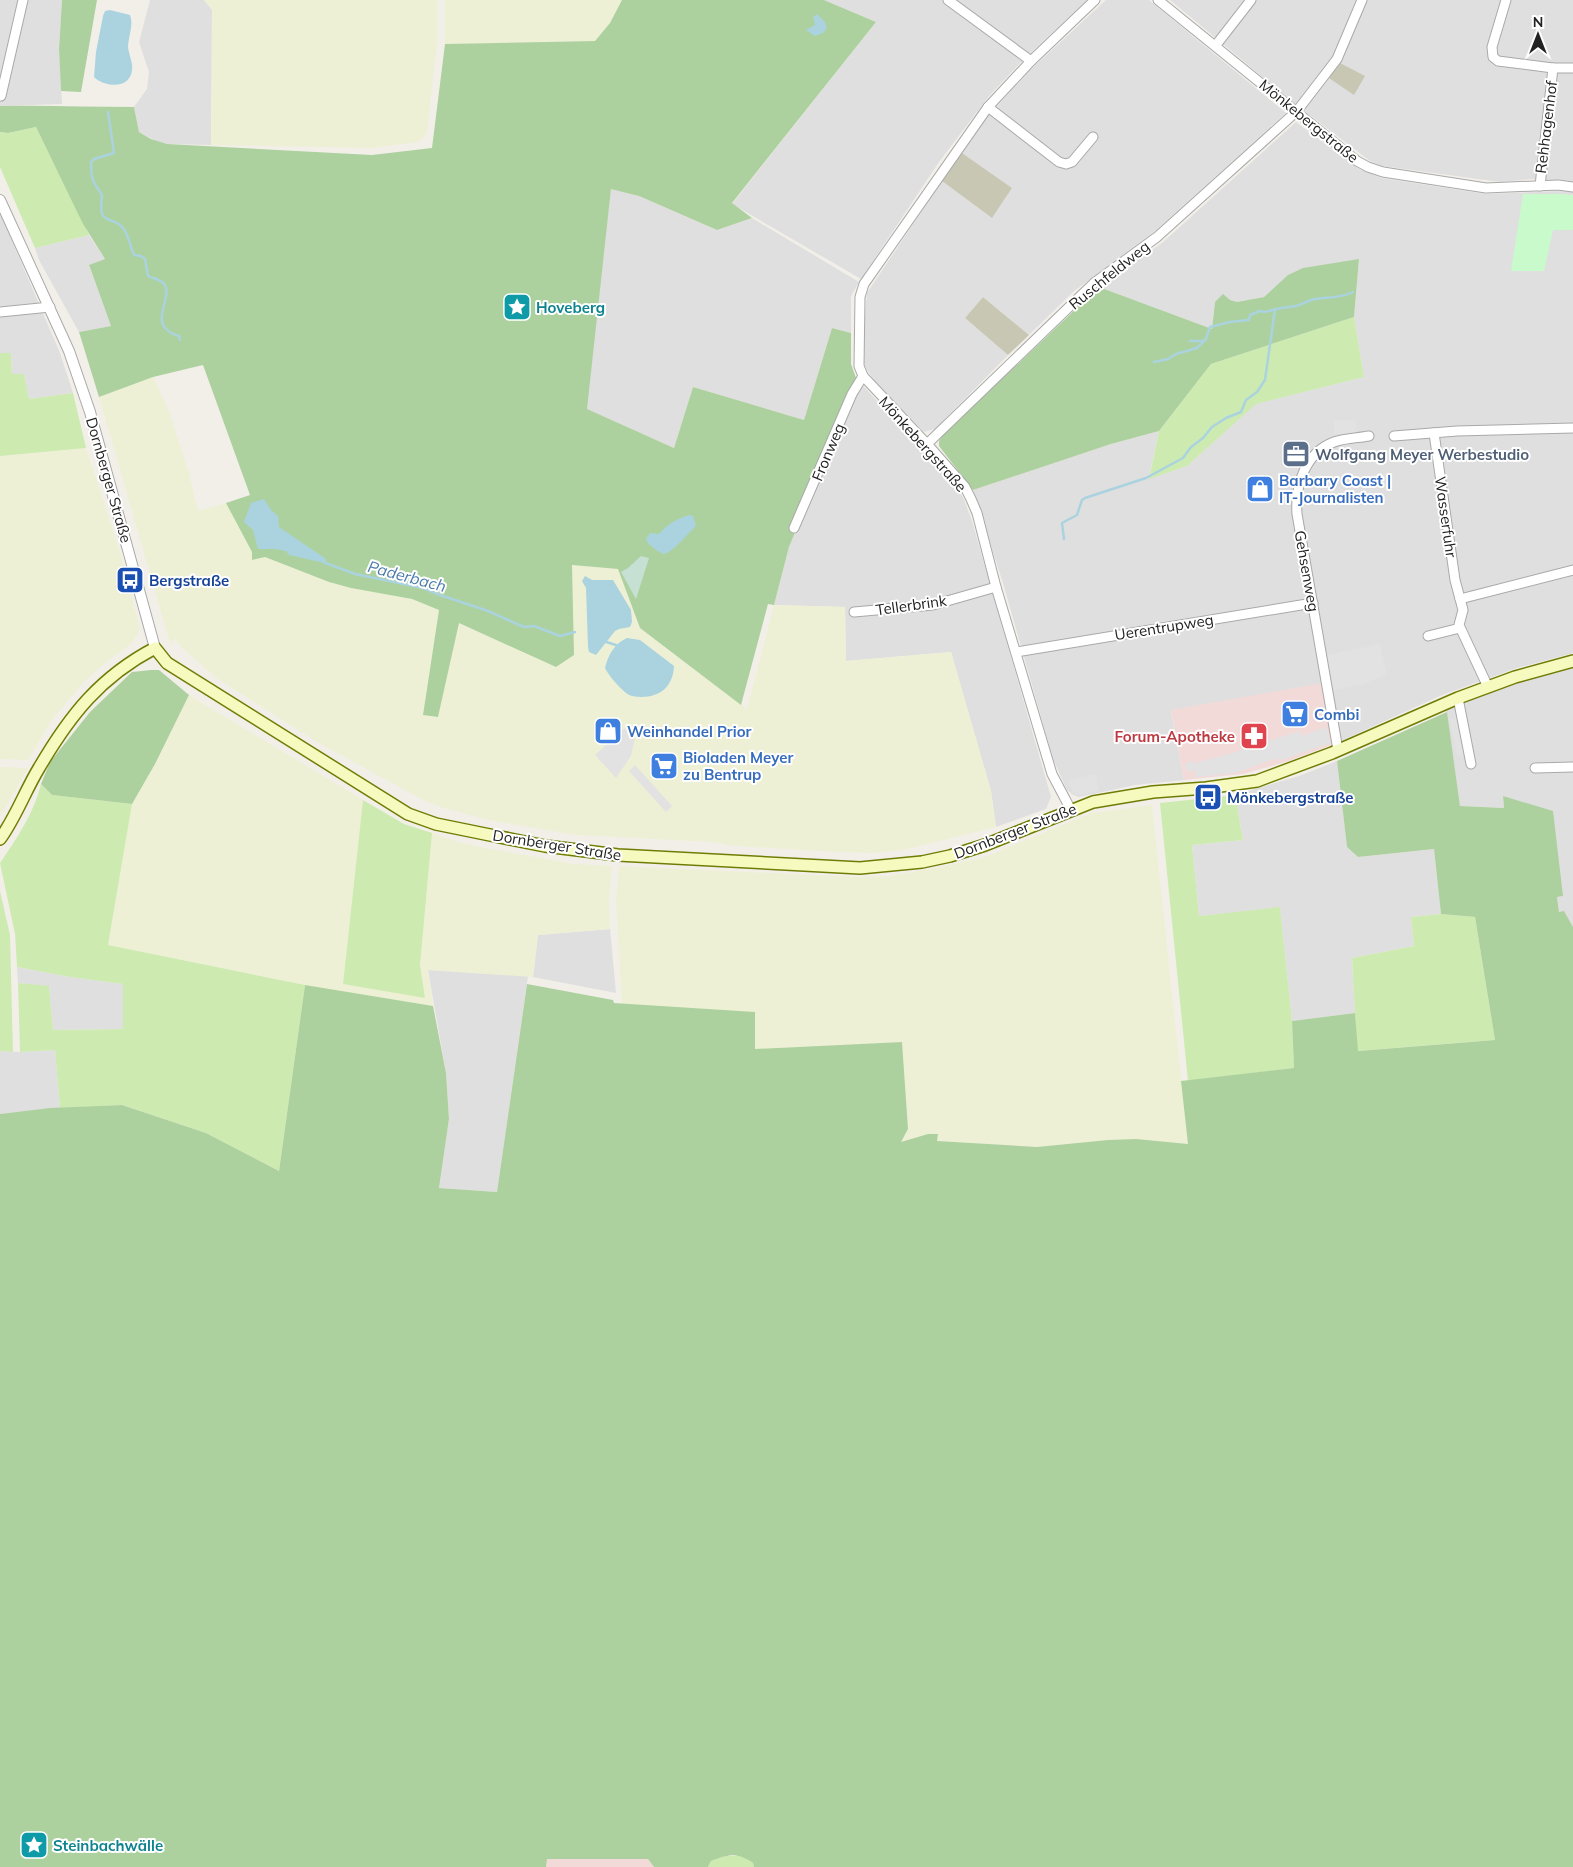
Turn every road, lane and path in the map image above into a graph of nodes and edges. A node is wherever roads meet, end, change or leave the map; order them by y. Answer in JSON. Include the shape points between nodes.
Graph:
{"nodes":[{"id":1,"x":23,"y":0,"type":"edge"},
{"id":2,"x":948,"y":0,"type":"edge"},
{"id":3,"x":1095,"y":0,"type":"edge"},
{"id":4,"x":1158,"y":0,"type":"edge"},
{"id":5,"x":1251,"y":0,"type":"edge"},
{"id":6,"x":1362,"y":0,"type":"edge"},
{"id":7,"x":1506,"y":0,"type":"edge"},
{"id":8,"x":1216,"y":45,"type":"junction"},
{"id":9,"x":1031,"y":61,"type":"junction"},
{"id":10,"x":1553,"y":68,"type":"junction"},
{"id":11,"x":1573,"y":68,"type":"edge"},
{"id":12,"x":1,"y":96,"type":"edge"},
{"id":13,"x":988,"y":107,"type":"junction"},
{"id":14,"x":1297,"y":111,"type":"junction"},
{"id":15,"x":1093,"y":136,"type":"dead end"},
{"id":16,"x":1540,"y":186,"type":"junction"},
{"id":17,"x":1573,"y":187,"type":"edge"},
{"id":18,"x":0,"y":200,"type":"edge"},
{"id":19,"x":50,"y":307,"type":"junction"},
{"id":20,"x":0,"y":312,"type":"edge"},
{"id":21,"x":862,"y":376,"type":"junction"},
{"id":22,"x":1573,"y":428,"type":"edge"},
{"id":23,"x":1434,"y":433,"type":"junction"},
{"id":24,"x":1369,"y":436,"type":"dead end"},
{"id":25,"x":1394,"y":436,"type":"dead end"},
{"id":26,"x":927,"y":444,"type":"junction"},
{"id":27,"x":794,"y":528,"type":"dead end"},
{"id":28,"x":1573,"y":570,"type":"edge"},
{"id":29,"x":996,"y":587,"type":"junction"},
{"id":30,"x":1460,"y":599,"type":"junction"},
{"id":31,"x":1313,"y":603,"type":"junction"},
{"id":32,"x":854,"y":612,"type":"dead end"},
{"id":33,"x":1460,"y":628,"type":"junction"},
{"id":34,"x":1428,"y":636,"type":"dead end"},
{"id":35,"x":156,"y":648,"type":"junction"},
{"id":36,"x":1016,"y":652,"type":"junction"},
{"id":37,"x":1573,"y":661,"type":"edge"},
{"id":38,"x":1488,"y":687,"type":"junction"},
{"id":39,"x":1458,"y":698,"type":"junction"},
{"id":40,"x":1338,"y":750,"type":"junction"},
{"id":41,"x":1471,"y":764,"type":"dead end"},
{"id":42,"x":1573,"y":766,"type":"edge"},
{"id":43,"x":1535,"y":768,"type":"dead end"},
{"id":44,"x":1070,"y":810,"type":"junction"},
{"id":45,"x":0,"y":839,"type":"edge"}],
"edges":[{"from":1,"to":12,"type":"street"},
{"from":2,"to":9,"type":"street"},
{"from":3,"to":9,"type":"street"},
{"from":4,"to":8,"type":"street","name":"Mönkebergstraße"},
{"from":5,"to":8,"type":"street"},
{"from":6,"to":14,"type":"street","name":"Ruschfeldweg","via":[[1336,59]]},
{"from":7,"to":10,"type":"street","name":"Rehhagenhof","via":[[1492,47],[1493,56],[1498,61]]},
{"from":8,"to":14,"type":"street","name":"Mönkebergstraße"},
{"from":9,"to":13,"type":"street"},
{"from":10,"to":11,"type":"street","name":"Rehhagenhof"},
{"from":10,"to":16,"type":"street","name":"Rehhagenhof"},
{"from":13,"to":15,"type":"street","via":[[1059,162],[1066,164],[1072,162]]},
{"from":13,"to":21,"type":"street","via":[[864,284],[860,297],[859,366]]},
{"from":14,"to":16,"type":"street","name":"Mönkebergstraße","via":[[1357,161],[1382,172],[1475,187]]},
{"from":14,"to":26,"type":"street","name":"Ruschfeldweg","via":[[1157,237],[1094,283]]},
{"from":16,"to":17,"type":"street","name":"Mönkebergstraße"},
{"from":18,"to":19,"type":"street","name":"Dornberger Straße"},
{"from":19,"to":20,"type":"street"},
{"from":19,"to":35,"type":"street","name":"Dornberger Straße","via":[[90,412]]},
{"from":21,"to":26,"type":"street","name":"Mönkebergstraße"},
{"from":21,"to":27,"type":"street","name":"Fronweg"},
{"from":22,"to":23,"type":"street"},
{"from":23,"to":25,"type":"street"},
{"from":23,"to":30,"type":"street","name":"Wasserfuhr"},
{"from":24,"to":31,"type":"street","name":"Gehsenweg","via":[[1335,441],[1322,448],[1301,476],[1296,499],[1297,514]]},
{"from":26,"to":29,"type":"street","name":"Mönkebergstraße","via":[[971,499]]},
{"from":28,"to":30,"type":"street"},
{"from":29,"to":32,"type":"street","name":"Tellerbrink","via":[[933,605]]},
{"from":29,"to":36,"type":"street","name":"Mönkebergstraße"},
{"from":30,"to":33,"type":"street","name":"Wasserfuhr","via":[[1463,610]]},
{"from":31,"to":36,"type":"street","name":"Uerentrupweg"},
{"from":31,"to":40,"type":"street","name":"Gehsenweg"},
{"from":33,"to":34,"type":"street"},
{"from":33,"to":38,"type":"street","name":"Wasserfuhr"},
{"from":35,"to":44,"type":"main road","name":"Dornberger Straße","via":[[167,663],[408,814],[436,824],[545,846],[692,860],[886,867],[950,856]]},
{"from":35,"to":45,"type":"main road","via":[[114,673],[76,713],[38,768]]},
{"from":36,"to":44,"type":"street","name":"Mönkebergstraße","via":[[1052,774]]},
{"from":37,"to":38,"type":"main road","name":"Dornberger Straße"},
{"from":38,"to":39,"type":"main road","name":"Dornberger Straße"},
{"from":39,"to":40,"type":"main road","name":"Dornberger Straße"},
{"from":39,"to":41,"type":"street"},
{"from":40,"to":44,"type":"main road","name":"Dornberger Straße","via":[[1250,783],[1128,796]]},
{"from":42,"to":43,"type":"street"}]}
